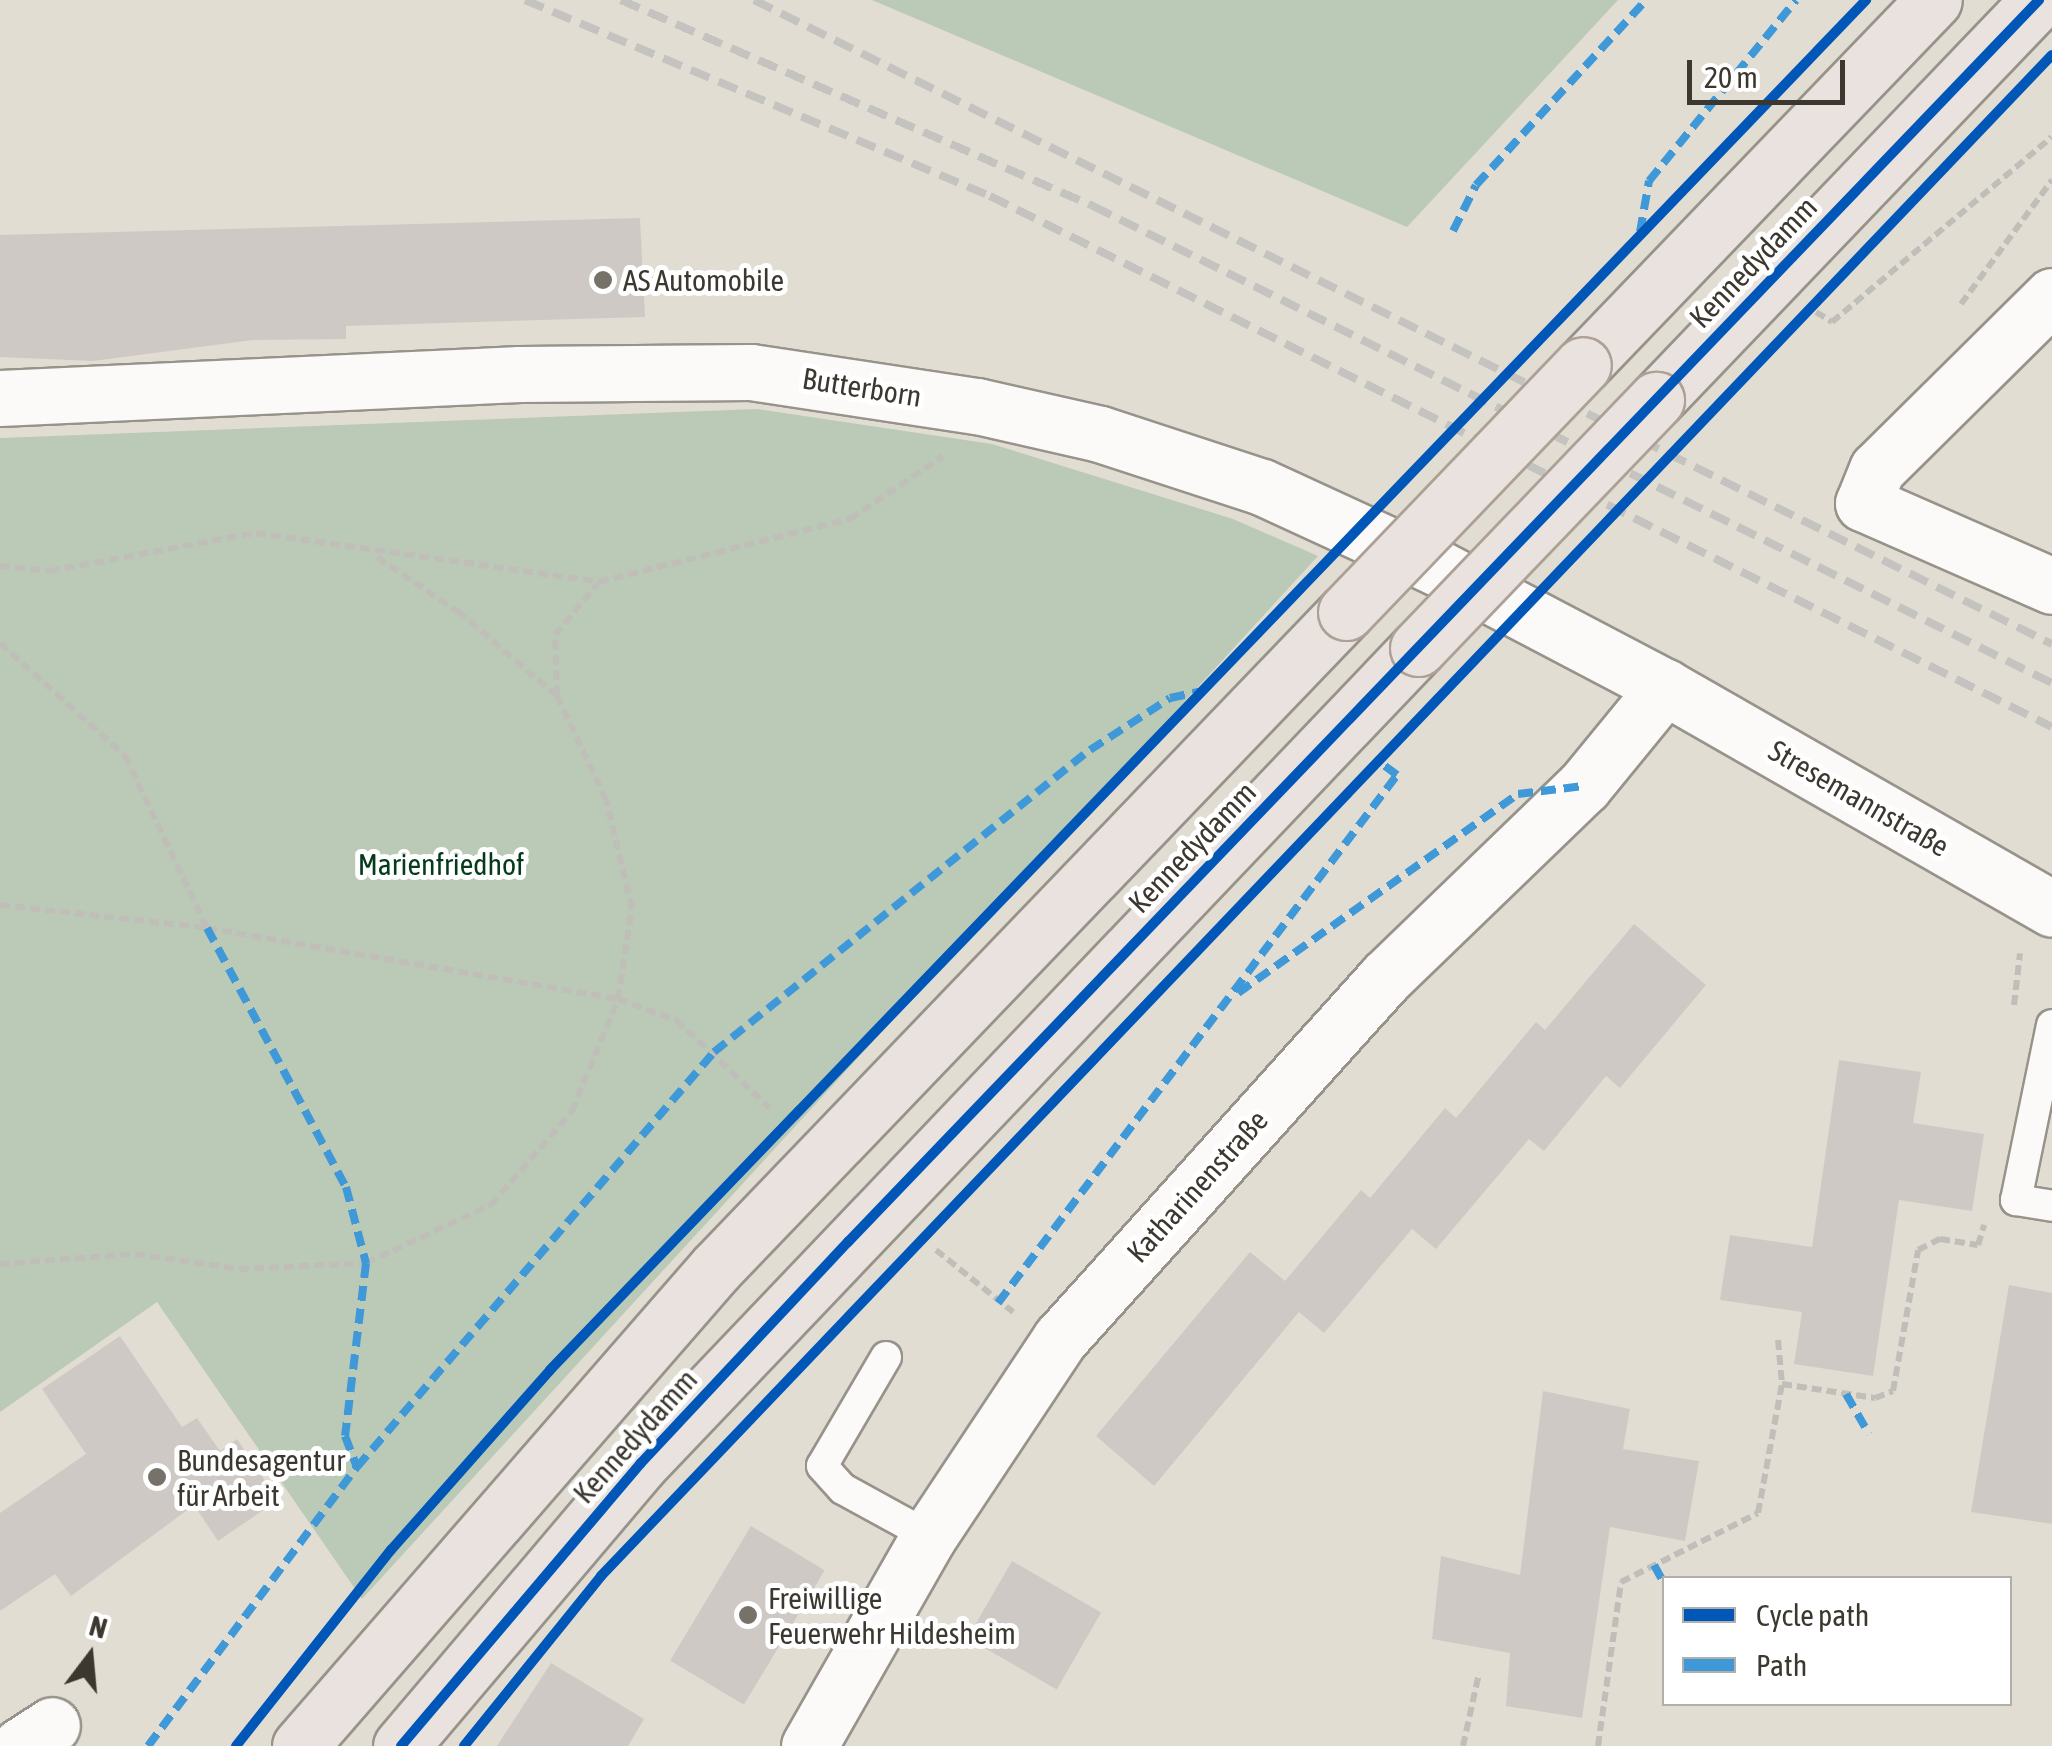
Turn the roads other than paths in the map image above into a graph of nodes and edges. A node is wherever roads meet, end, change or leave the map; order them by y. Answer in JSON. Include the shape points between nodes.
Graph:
{"nodes":[{"id":1,"x":1934,"y":0,"type":"edge"},
{"id":2,"x":2038,"y":0,"type":"edge"},
{"id":3,"x":2043,"y":323,"type":"edge"},
{"id":4,"x":0,"y":398,"type":"edge"},
{"id":5,"x":2052,"y":586,"type":"edge"},
{"id":6,"x":1666,"y":687,"type":"junction"},
{"id":7,"x":2037,"y":900,"type":"edge"},
{"id":8,"x":2052,"y":1025,"type":"edge"},
{"id":9,"x":2052,"y":1206,"type":"edge"},
{"id":10,"x":886,"y":1357,"type":"dead end"},
{"id":11,"x":930,"y":1536,"type":"junction"},
{"id":12,"x":300,"y":1746,"type":"edge"},
{"id":13,"x":401,"y":1746,"type":"edge"},
{"id":14,"x":809,"y":1746,"type":"edge"}],
"edges":[{"from":1,"to":12,"type":"main road","name":"Kennedydamm","bridge":true,"via":[[716,1268]]},
{"from":2,"to":13,"type":"main road","name":"Kennedydamm","bridge":true,"via":[[640,1463]]},
{"from":3,"to":5,"type":"street","via":[[1876,469],[1862,502]]},
{"from":4,"to":6,"type":"street","name":"Butterborn","via":[[648,371],[828,380],[1100,434],[1262,487]]},
{"from":6,"to":7,"type":"street","name":"Stresemannstraße"},
{"from":6,"to":11,"type":"street","name":"Katharinenstraße","via":[[1584,786],[1386,977],[1060,1339]]},
{"from":8,"to":9,"type":"lane","via":[[2016,1200]]},
{"from":10,"to":11,"type":"lane","via":[[822,1466],[844,1488]]},
{"from":11,"to":14,"type":"street","name":"Katharinenstraße"}]}
